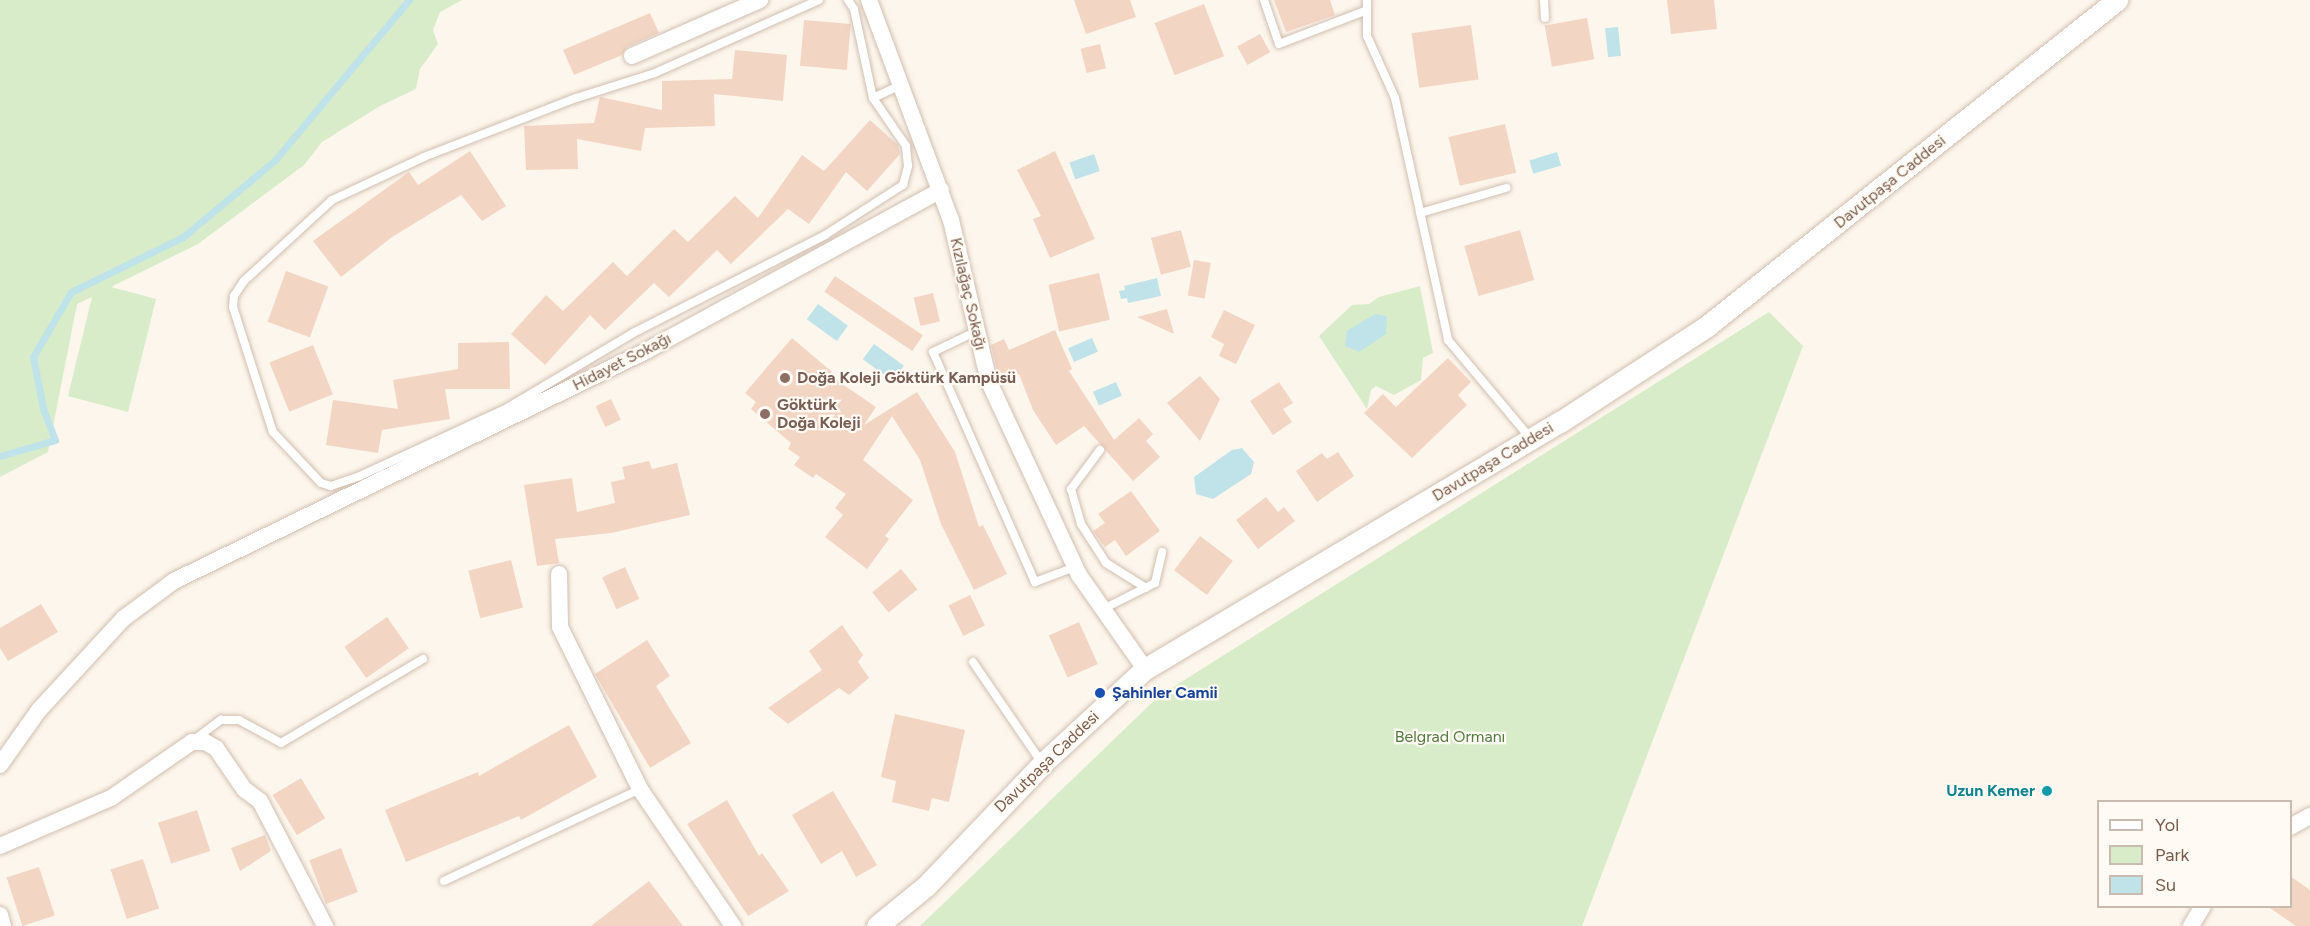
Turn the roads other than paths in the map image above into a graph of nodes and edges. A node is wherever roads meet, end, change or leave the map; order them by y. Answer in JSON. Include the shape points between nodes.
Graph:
{"nodes":[{"id":1,"x":760,"y":0,"type":"edge"},
{"id":2,"x":819,"y":0,"type":"edge"},
{"id":3,"x":848,"y":0,"type":"edge"},
{"id":4,"x":869,"y":0,"type":"edge"},
{"id":5,"x":1264,"y":0,"type":"edge"},
{"id":6,"x":1367,"y":0,"type":"edge"},
{"id":7,"x":1544,"y":0,"type":"edge"},
{"id":8,"x":2117,"y":0,"type":"edge"},
{"id":9,"x":1367,"y":10,"type":"junction"},
{"id":10,"x":1545,"y":18,"type":"dead end"},
{"id":11,"x":632,"y":56,"type":"dead end"},
{"id":12,"x":901,"y":85,"type":"junction"},
{"id":13,"x":873,"y":98,"type":"junction"},
{"id":14,"x":1506,"y":188,"type":"dead end"},
{"id":15,"x":941,"y":190,"type":"junction"},
{"id":16,"x":1420,"y":213,"type":"junction"},
{"id":17,"x":977,"y":331,"type":"junction"},
{"id":18,"x":1532,"y":439,"type":"junction"},
{"id":19,"x":1100,"y":450,"type":"dead end"},
{"id":20,"x":1162,"y":552,"type":"dead end"},
{"id":21,"x":1075,"y":567,"type":"junction"},
{"id":22,"x":559,"y":574,"type":"dead end"},
{"id":23,"x":1146,"y":588,"type":"junction"},
{"id":24,"x":1103,"y":609,"type":"junction"},
{"id":25,"x":423,"y":659,"type":"dead end"},
{"id":26,"x":973,"y":662,"type":"dead end"},
{"id":27,"x":1145,"y":669,"type":"junction"},
{"id":28,"x":192,"y":742,"type":"junction"},
{"id":29,"x":1043,"y":764,"type":"junction"},
{"id":30,"x":0,"y":765,"type":"edge"},
{"id":31,"x":640,"y":789,"type":"junction"},
{"id":32,"x":2310,"y":816,"type":"edge"},
{"id":33,"x":2292,"y":826,"type":"edge"},
{"id":34,"x":0,"y":846,"type":"edge"},
{"id":35,"x":444,"y":881,"type":"dead end"},
{"id":36,"x":2202,"y":908,"type":"edge"},
{"id":37,"x":0,"y":915,"type":"edge"},
{"id":38,"x":3,"y":926,"type":"edge"},
{"id":39,"x":325,"y":926,"type":"edge"},
{"id":40,"x":733,"y":926,"type":"edge"},
{"id":41,"x":876,"y":926,"type":"edge"},
{"id":42,"x":2191,"y":926,"type":"edge"}],
"edges":[{"from":1,"to":11,"type":"street"},
{"from":2,"to":13,"type":"lane","via":[[655,73],[576,98],[424,157],[332,200],[244,280],[234,296],[233,307],[273,432],[308,473],[331,486],[509,407],[633,333],[779,261],[903,185],[908,166],[906,146]]},
{"from":3,"to":13,"type":"lane","via":[[854,9]]},
{"from":4,"to":12,"type":"street","name":"Kızılağaç Sokağı"},
{"from":5,"to":9,"type":"lane","via":[[1279,44]]},
{"from":6,"to":9,"type":"lane"},
{"from":7,"to":10,"type":"lane"},
{"from":8,"to":18,"type":"street","name":"Davutpaşa Caddesi","via":[[1716,320]]},
{"from":9,"to":16,"type":"lane","via":[[1368,36],[1395,98]]},
{"from":12,"to":13,"type":"lane"},
{"from":12,"to":15,"type":"street","name":"Kızılağaç Sokağı"},
{"from":14,"to":16,"type":"lane"},
{"from":15,"to":17,"type":"street","name":"Kızılağaç Sokağı"},
{"from":15,"to":30,"type":"street","name":"Hidayet Sokağı","via":[[646,351],[174,581],[124,618],[39,710]]},
{"from":16,"to":18,"type":"lane","via":[[1448,340]]},
{"from":17,"to":21,"type":"street","name":"Kızılağaç Sokağı","via":[[989,382]]},
{"from":17,"to":21,"type":"lane","via":[[933,352],[1035,582]]},
{"from":18,"to":27,"type":"street","name":"Davutpaşa Caddesi"},
{"from":19,"to":23,"type":"lane","via":[[1071,489],[1081,524],[1106,563]]},
{"from":20,"to":23,"type":"lane","via":[[1155,583]]},
{"from":21,"to":24,"type":"street","name":"Kızılağaç Sokağı"},
{"from":22,"to":31,"type":"street","via":[[560,627]]},
{"from":23,"to":24,"type":"lane"},
{"from":24,"to":27,"type":"street","name":"Kızılağaç Sokağı"},
{"from":25,"to":28,"type":"lane","via":[[281,743],[239,720],[221,720]]},
{"from":26,"to":29,"type":"lane"},
{"from":27,"to":29,"type":"street","name":"Davutpaşa Caddesi"},
{"from":28,"to":34,"type":"street","via":[[111,798]]},
{"from":28,"to":39,"type":"street","via":[[216,748],[244,789],[260,801]]},
{"from":29,"to":41,"type":"street","name":"Davutpaşa Caddesi","via":[[926,886]]},
{"from":31,"to":35,"type":"lane"},
{"from":31,"to":40,"type":"street"},
{"from":32,"to":33,"type":"street"},
{"from":36,"to":42,"type":"street"},
{"from":37,"to":38,"type":"street"}]}
